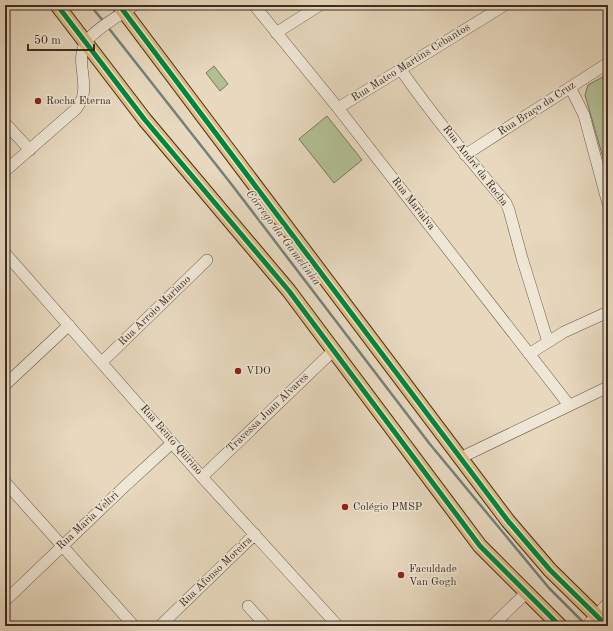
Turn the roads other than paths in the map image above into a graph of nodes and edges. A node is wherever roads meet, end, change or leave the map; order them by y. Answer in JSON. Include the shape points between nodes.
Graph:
{"nodes":[{"id":1,"x":57,"y":5,"type":"edge"},
{"id":2,"x":254,"y":5,"type":"edge"},
{"id":3,"x":320,"y":5,"type":"edge"},
{"id":4,"x":505,"y":5,"type":"edge"},
{"id":5,"x":125,"y":7,"type":"edge"},
{"id":6,"x":276,"y":34,"type":"junction"},
{"id":7,"x":86,"y":42,"type":"junction"},
{"id":8,"x":608,"y":63,"type":"edge"},
{"id":9,"x":401,"y":70,"type":"junction"},
{"id":10,"x":570,"y":87,"type":"junction"},
{"id":11,"x":338,"y":108,"type":"junction"},
{"id":12,"x":5,"y":123,"type":"edge"},
{"id":13,"x":30,"y":150,"type":"junction"},
{"id":14,"x":466,"y":155,"type":"junction"},
{"id":15,"x":5,"y":171,"type":"edge"},
{"id":16,"x":608,"y":204,"type":"edge"},
{"id":17,"x":5,"y":253,"type":"edge"},
{"id":18,"x":207,"y":260,"type":"dead end"},
{"id":19,"x":608,"y":312,"type":"edge"},
{"id":20,"x":69,"y":325,"type":"junction"},
{"id":21,"x":548,"y":342,"type":"junction"},
{"id":22,"x":334,"y":350,"type":"junction"},
{"id":23,"x":529,"y":354,"type":"junction"},
{"id":24,"x":102,"y":362,"type":"junction"},
{"id":25,"x":5,"y":385,"type":"edge"},
{"id":26,"x":608,"y":387,"type":"edge"},
{"id":27,"x":569,"y":405,"type":"junction"},
{"id":28,"x":172,"y":443,"type":"junction"},
{"id":29,"x":460,"y":458,"type":"junction"},
{"id":30,"x":202,"y":477,"type":"junction"},
{"id":31,"x":5,"y":482,"type":"edge"},
{"id":32,"x":255,"y":534,"type":"junction"},
{"id":33,"x":62,"y":546,"type":"junction"},
{"id":34,"x":526,"y":593,"type":"junction"},
{"id":35,"x":5,"y":601,"type":"edge"},
{"id":36,"x":608,"y":603,"type":"edge"},
{"id":37,"x":248,"y":606,"type":"dead end"},
{"id":38,"x":544,"y":611,"type":"junction"},
{"id":39,"x":591,"y":621,"type":"edge"},
{"id":40,"x":331,"y":624,"type":"edge"},
{"id":41,"x":134,"y":626,"type":"edge"},
{"id":42,"x":160,"y":626,"type":"edge"},
{"id":43,"x":266,"y":626,"type":"edge"},
{"id":44,"x":492,"y":626,"type":"edge"},
{"id":45,"x":549,"y":626,"type":"edge"},
{"id":46,"x":560,"y":626,"type":"edge"},
{"id":47,"x":607,"y":626,"type":"edge"}],
"edges":[{"from":1,"to":7,"type":"main road"},
{"from":2,"to":6,"type":"street","name":"Rua Marialva"},
{"from":3,"to":6,"type":"street"},
{"from":4,"to":9,"type":"street","name":"Rua Mateo Martins Cebantos"},
{"from":5,"to":7,"type":"street"},
{"from":5,"to":29,"type":"main road"},
{"from":6,"to":11,"type":"street","name":"Rua Marialva"},
{"from":7,"to":13,"type":"street","via":[[81,62],[81,103]]},
{"from":7,"to":22,"type":"main road","via":[[145,120],[289,292]]},
{"from":8,"to":10,"type":"street","name":"Rua Braço da Cruz"},
{"from":9,"to":11,"type":"street","name":"Rua Mateo Martins Cebantos"},
{"from":9,"to":14,"type":"street","name":"Rua André da Rocha"},
{"from":10,"to":14,"type":"street","name":"Rua Braço da Cruz"},
{"from":10,"to":16,"type":"street","via":[[584,114]]},
{"from":11,"to":23,"type":"street","name":"Rua Marialva"},
{"from":12,"to":13,"type":"street"},
{"from":13,"to":15,"type":"street"},
{"from":14,"to":21,"type":"street","name":"Rua André da Rocha","via":[[506,203]]},
{"from":17,"to":20,"type":"street","name":"Rua Bento Quirino"},
{"from":18,"to":24,"type":"street","name":"Rua Arroio Mariano"},
{"from":19,"to":21,"type":"street"},
{"from":20,"to":24,"type":"street","name":"Rua Bento Quirino"},
{"from":20,"to":25,"type":"street"},
{"from":21,"to":23,"type":"street"},
{"from":22,"to":30,"type":"street","name":"Travessa Juan Alvares"},
{"from":22,"to":34,"type":"main road","via":[[480,546]]},
{"from":23,"to":27,"type":"street","name":"Rua Marialva"},
{"from":24,"to":28,"type":"street","name":"Rua Bento Quirino"},
{"from":26,"to":27,"type":"street"},
{"from":27,"to":29,"type":"street"},
{"from":28,"to":30,"type":"street","name":"Rua Bento Quirino"},
{"from":28,"to":33,"type":"street","name":"Rua Maria Veltri"},
{"from":29,"to":39,"type":"main road","via":[[508,521]]},
{"from":30,"to":32,"type":"street","name":"Rua Bento Quirino"},
{"from":31,"to":33,"type":"street"},
{"from":32,"to":40,"type":"street","name":"Rua Bento Quirino"},
{"from":32,"to":42,"type":"street","name":"Rua Afonso Moreira"},
{"from":33,"to":35,"type":"street","name":"Rua Maria Veltri"},
{"from":33,"to":41,"type":"street"},
{"from":34,"to":38,"type":"main road"},
{"from":34,"to":44,"type":"street"},
{"from":36,"to":39,"type":"street"},
{"from":37,"to":43,"type":"street"},
{"from":38,"to":45,"type":"main road"},
{"from":38,"to":46,"type":"main road"},
{"from":39,"to":47,"type":"main road"}]}
